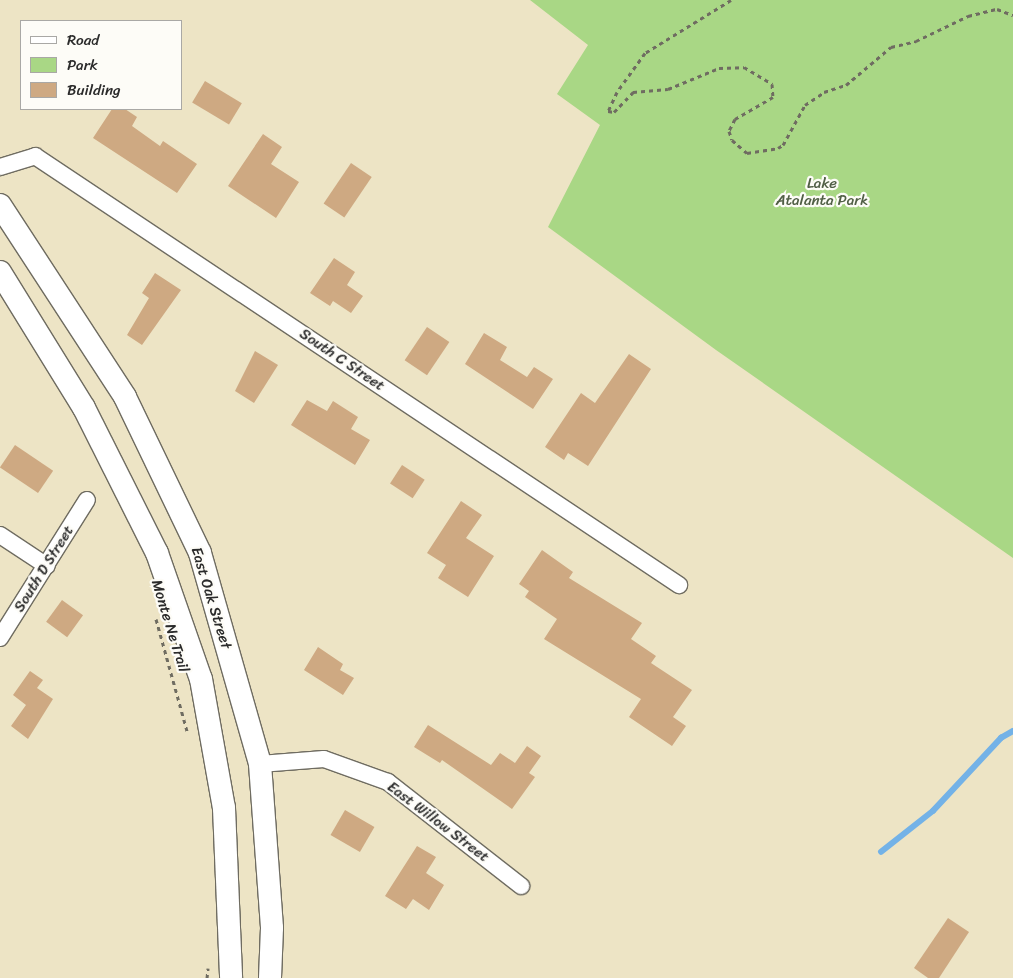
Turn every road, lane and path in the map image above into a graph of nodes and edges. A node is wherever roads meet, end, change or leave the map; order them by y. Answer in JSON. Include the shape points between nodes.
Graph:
{"nodes":[{"id":1,"x":731,"y":0,"type":"edge"},
{"id":2,"x":1013,"y":15,"type":"edge"},
{"id":3,"x":0,"y":167,"type":"edge"},
{"id":4,"x":0,"y":205,"type":"edge"},
{"id":5,"x":0,"y":272,"type":"edge"},
{"id":6,"x":87,"y":500,"type":"dead end"},
{"id":7,"x":0,"y":535,"type":"edge"},
{"id":8,"x":46,"y":566,"type":"junction"},
{"id":9,"x":679,"y":585,"type":"dead end"},
{"id":10,"x":155,"y":616,"type":"dead end"},
{"id":11,"x":0,"y":638,"type":"edge"},
{"id":12,"x":188,"y":734,"type":"dead end"},
{"id":13,"x":260,"y":764,"type":"junction"},
{"id":14,"x":521,"y":886,"type":"dead end"},
{"id":15,"x":208,"y":958,"type":"dead end"},
{"id":16,"x":207,"y":978,"type":"edge"},
{"id":17,"x":231,"y":978,"type":"edge"},
{"id":18,"x":270,"y":978,"type":"edge"}],
"edges":[{"from":1,"to":2,"type":"path","via":[[645,53],[620,87],[608,111],[614,112],[633,92],[668,89],[720,68],[744,67],[764,77],[774,91],[768,102],[735,119],[729,130],[732,140],[746,153],[778,148],[783,145],[805,105],[824,92],[846,85],[891,48],[916,41],[968,16],[997,9]]},
{"from":3,"to":9,"type":"street","name":"South C Street","via":[[35,156]]},
{"from":4,"to":13,"type":"street","name":"East Oak Street","via":[[125,397],[200,553]]},
{"from":5,"to":17,"type":"street","via":[[84,408],[153,544],[201,679],[224,808]]},
{"from":6,"to":8,"type":"street","name":"South D Street"},
{"from":7,"to":8,"type":"street"},
{"from":8,"to":11,"type":"street","name":"South D Street"},
{"from":10,"to":12,"type":"path","name":"Monte Ne Trail"},
{"from":13,"to":14,"type":"street","name":"East Willow Street","via":[[324,759],[388,782]]},
{"from":13,"to":18,"type":"street","name":"East Oak Street","via":[[272,928]]},
{"from":15,"to":16,"type":"path"}]}
